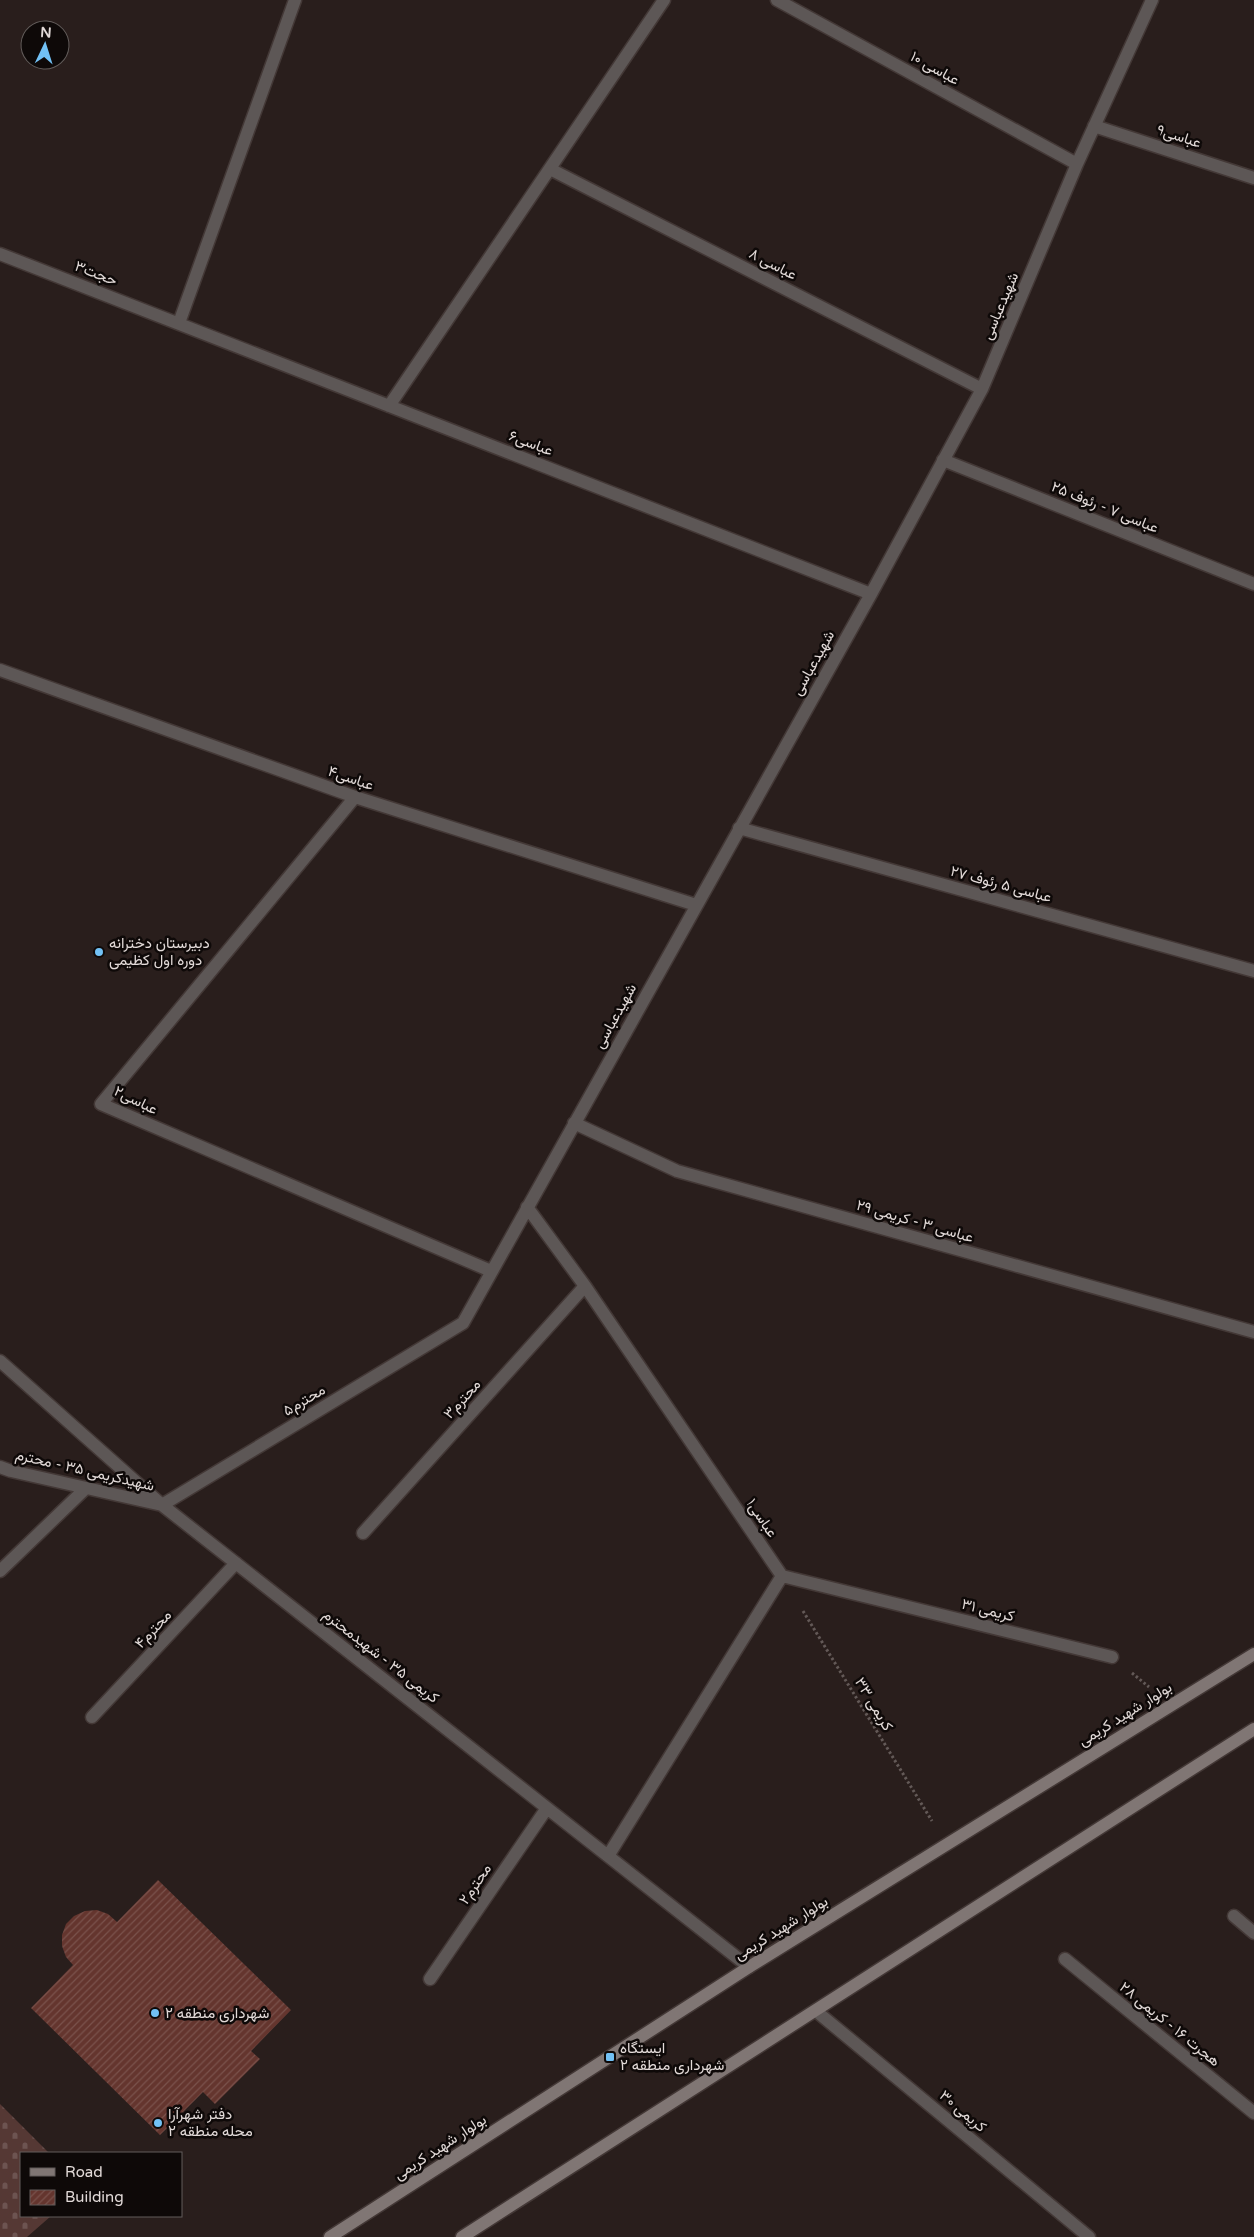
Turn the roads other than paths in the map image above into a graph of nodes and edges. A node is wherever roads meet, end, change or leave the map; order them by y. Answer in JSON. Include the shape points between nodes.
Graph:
{"nodes":[{"id":1,"x":294,"y":0,"type":"edge"},
{"id":2,"x":664,"y":0,"type":"edge"},
{"id":3,"x":777,"y":0,"type":"edge"},
{"id":4,"x":1152,"y":0,"type":"edge"},
{"id":5,"x":1094,"y":126,"type":"junction"},
{"id":6,"x":1077,"y":164,"type":"junction"},
{"id":7,"x":550,"y":169,"type":"junction"},
{"id":8,"x":1254,"y":178,"type":"edge"},
{"id":9,"x":0,"y":254,"type":"edge"},
{"id":10,"x":179,"y":323,"type":"junction"},
{"id":11,"x":982,"y":389,"type":"junction"},
{"id":12,"x":389,"y":406,"type":"junction"},
{"id":13,"x":944,"y":460,"type":"junction"},
{"id":14,"x":1254,"y":584,"type":"edge"},
{"id":15,"x":871,"y":594,"type":"junction"},
{"id":16,"x":0,"y":670,"type":"edge"},
{"id":17,"x":356,"y":797,"type":"junction"},
{"id":18,"x":739,"y":828,"type":"junction"},
{"id":19,"x":696,"y":905,"type":"junction"},
{"id":20,"x":1254,"y":971,"type":"edge"},
{"id":21,"x":574,"y":1122,"type":"junction"},
{"id":22,"x":527,"y":1207,"type":"junction"},
{"id":23,"x":491,"y":1271,"type":"junction"},
{"id":24,"x":585,"y":1286,"type":"junction"},
{"id":25,"x":462,"y":1322,"type":"joint"},
{"id":26,"x":1254,"y":1332,"type":"edge"},
{"id":27,"x":0,"y":1361,"type":"edge"},
{"id":28,"x":0,"y":1467,"type":"edge"},
{"id":29,"x":86,"y":1488,"type":"junction"},
{"id":30,"x":162,"y":1505,"type":"junction"},
{"id":31,"x":363,"y":1533,"type":"dead end"},
{"id":32,"x":236,"y":1563,"type":"junction"},
{"id":33,"x":0,"y":1571,"type":"edge"},
{"id":34,"x":782,"y":1576,"type":"junction"},
{"id":35,"x":1254,"y":1654,"type":"edge"},
{"id":36,"x":1112,"y":1657,"type":"road end"},
{"id":37,"x":92,"y":1717,"type":"dead end"},
{"id":38,"x":1254,"y":1728,"type":"edge"},
{"id":39,"x":547,"y":1808,"type":"junction"},
{"id":40,"x":608,"y":1856,"type":"junction"},
{"id":41,"x":1234,"y":1916,"type":"dead end"},
{"id":42,"x":1254,"y":1932,"type":"edge"},
{"id":43,"x":1065,"y":1959,"type":"dead end"},
{"id":44,"x":749,"y":1967,"type":"junction"},
{"id":45,"x":430,"y":1979,"type":"dead end"},
{"id":46,"x":816,"y":2011,"type":"junction"},
{"id":47,"x":1254,"y":2113,"type":"edge"},
{"id":48,"x":330,"y":2237,"type":"edge"},
{"id":49,"x":462,"y":2237,"type":"edge"},
{"id":50,"x":1089,"y":2237,"type":"edge"}],
"edges":[{"from":1,"to":10,"type":"street"},
{"from":2,"to":7,"type":"street"},
{"from":3,"to":6,"type":"street","name":"عباسی ۱۰"},
{"from":4,"to":5,"type":"street","name":"شهیدعباسی"},
{"from":5,"to":6,"type":"street","name":"شهیدعباسی"},
{"from":5,"to":8,"type":"street","name":"عباسی۹"},
{"from":6,"to":11,"type":"street","name":"شهیدعباسی"},
{"from":7,"to":11,"type":"street","name":"عباسی ۸"},
{"from":7,"to":12,"type":"street"},
{"from":9,"to":10,"type":"street","name":"حجت۳"},
{"from":10,"to":12,"type":"street","name":"عباسی۶"},
{"from":11,"to":13,"type":"street","name":"شهیدعباسی"},
{"from":12,"to":15,"type":"street","name":"عباسی۶"},
{"from":13,"to":14,"type":"street","name":"عباسی ۷ - رئوف ۲۵"},
{"from":13,"to":15,"type":"street","name":"شهیدعباسی"},
{"from":15,"to":18,"type":"street","name":"شهیدعباسی"},
{"from":16,"to":17,"type":"street","name":"عباسی۴"},
{"from":17,"to":19,"type":"street","name":"عباسی۴"},
{"from":17,"to":23,"type":"street","name":"عباسی۲","via":[[101,1104]]},
{"from":18,"to":19,"type":"street","name":"شهیدعباسی"},
{"from":18,"to":20,"type":"street","name":"عباسی ۵ رئوف ۲۷"},
{"from":19,"to":21,"type":"street","name":"شهیدعباسی"},
{"from":21,"to":22,"type":"street","name":"شهیدعباسی"},
{"from":21,"to":26,"type":"street","name":"عباسی ۳ - کریمی ۲۹","via":[[677,1171]]},
{"from":22,"to":23,"type":"street","name":"شهیدعباسی"},
{"from":22,"to":24,"type":"street","name":"عباسی۱"},
{"from":23,"to":25,"type":"street","name":"شهیدعباسی"},
{"from":24,"to":31,"type":"street","name":"محترم۳"},
{"from":24,"to":34,"type":"street","name":"عباسی۱"},
{"from":25,"to":30,"type":"street","name":"محترم۵"},
{"from":27,"to":30,"type":"street","name":"کریمی ۳۵ - شهیدمحترم"},
{"from":28,"to":29,"type":"street","name":"شهیدکریمی ۳۵ - محترم"},
{"from":29,"to":30,"type":"street","name":"شهیدکریمی ۳۵ - محترم"},
{"from":29,"to":33,"type":"street"},
{"from":30,"to":32,"type":"street","name":"کریمی ۳۵ - شهیدمحترم"},
{"from":32,"to":37,"type":"street","name":"محترم۴"},
{"from":32,"to":39,"type":"street","name":"کریمی ۳۵ - شهیدمحترم"},
{"from":34,"to":36,"type":"street","name":"کریمی ۳۱"},
{"from":34,"to":40,"type":"street"},
{"from":35,"to":44,"type":"main road","name":"بولوار شهید کریمی"},
{"from":38,"to":46,"type":"main road"},
{"from":39,"to":40,"type":"street","name":"کریمی ۳۵ - شهیدمحترم"},
{"from":39,"to":45,"type":"street","name":"محترم۲"},
{"from":40,"to":44,"type":"street","name":"کریمی ۳۵ - شهیدمحترم"},
{"from":41,"to":42,"type":"street"},
{"from":43,"to":47,"type":"street","name":"هجرت ۱۶ - کریمی ۲۸"},
{"from":44,"to":48,"type":"main road","name":"بولوار شهید کریمی"},
{"from":46,"to":49,"type":"main road"},
{"from":46,"to":50,"type":"street","name":"کریمی ۳۰"}]}
